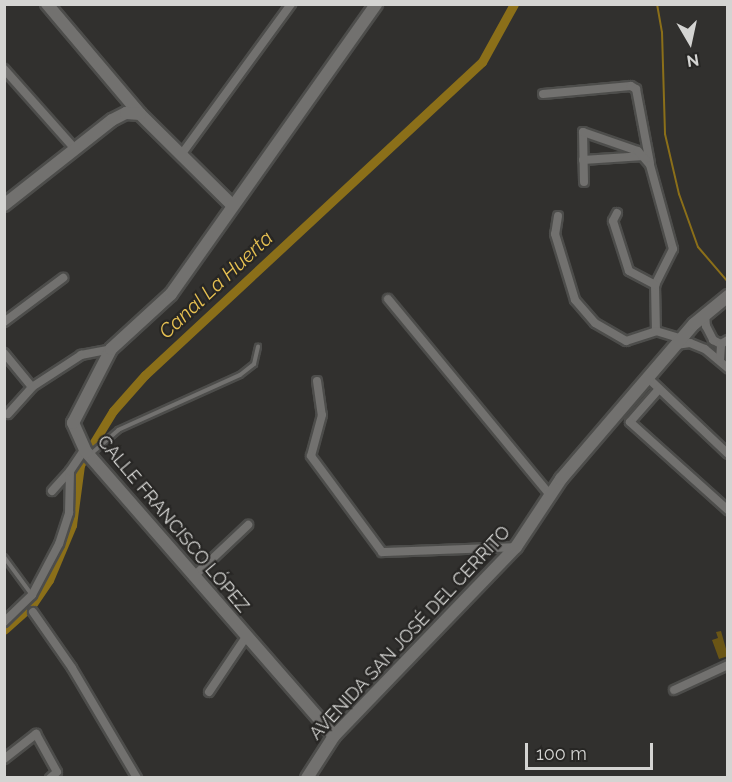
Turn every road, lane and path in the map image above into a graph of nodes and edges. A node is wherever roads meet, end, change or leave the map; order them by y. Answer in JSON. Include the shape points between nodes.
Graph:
{"nodes":[{"id":1,"x":47,"y":4,"type":"edge"},
{"id":2,"x":291,"y":4,"type":"edge"},
{"id":3,"x":376,"y":4,"type":"edge"},
{"id":4,"x":4,"y":69,"type":"edge"},
{"id":5,"x":543,"y":94,"type":"dead end"},
{"id":6,"x":140,"y":114,"type":"junction"},
{"id":7,"x":76,"y":150,"type":"junction"},
{"id":8,"x":181,"y":155,"type":"junction"},
{"id":9,"x":644,"y":156,"type":"junction"},
{"id":10,"x":583,"y":160,"type":"junction"},
{"id":11,"x":650,"y":165,"type":"junction"},
{"id":12,"x":584,"y":182,"type":"dead end"},
{"id":13,"x":231,"y":204,"type":"junction"},
{"id":14,"x":4,"y":205,"type":"edge"},
{"id":15,"x":617,"y":213,"type":"dead end"},
{"id":16,"x":558,"y":216,"type":"dead end"},
{"id":17,"x":63,"y":278,"type":"dead end"},
{"id":18,"x":656,"y":285,"type":"junction"},
{"id":19,"x":728,"y":296,"type":"edge"},
{"id":20,"x":388,"y":299,"type":"dead end"},
{"id":21,"x":705,"y":313,"type":"junction"},
{"id":22,"x":4,"y":322,"type":"edge"},
{"id":23,"x":656,"y":331,"type":"junction"},
{"id":24,"x":679,"y":342,"type":"junction"},
{"id":25,"x":724,"y":342,"type":"edge"},
{"id":26,"x":258,"y":346,"type":"dead end"},
{"id":27,"x":111,"y":349,"type":"junction"},
{"id":28,"x":4,"y":353,"type":"edge"},
{"id":29,"x":720,"y":360,"type":"junction"},
{"id":30,"x":728,"y":368,"type":"edge"},
{"id":31,"x":648,"y":378,"type":"junction"},
{"id":32,"x":317,"y":381,"type":"dead end"},
{"id":33,"x":32,"y":387,"type":"junction"},
{"id":34,"x":659,"y":389,"type":"junction"},
{"id":35,"x":8,"y":414,"type":"dead end"},
{"id":36,"x":87,"y":453,"type":"junction"},
{"id":37,"x":728,"y":454,"type":"edge"},
{"id":38,"x":70,"y":471,"type":"junction"},
{"id":39,"x":52,"y":491,"type":"dead end"},
{"id":40,"x":551,"y":496,"type":"junction"},
{"id":41,"x":726,"y":507,"type":"edge"},
{"id":42,"x":248,"y":525,"type":"dead end"},
{"id":43,"x":516,"y":547,"type":"junction"},
{"id":44,"x":4,"y":557,"type":"edge"},
{"id":45,"x":193,"y":577,"type":"junction"},
{"id":46,"x":32,"y":596,"type":"junction"},
{"id":47,"x":33,"y":612,"type":"dead end"},
{"id":48,"x":4,"y":622,"type":"edge"},
{"id":49,"x":246,"y":637,"type":"junction"},
{"id":50,"x":728,"y":665,"type":"edge"},
{"id":51,"x":674,"y":690,"type":"dead end"},
{"id":52,"x":208,"y":692,"type":"dead end"},
{"id":53,"x":334,"y":736,"type":"junction"},
{"id":54,"x":4,"y":759,"type":"edge"},
{"id":55,"x":50,"y":777,"type":"edge"},
{"id":56,"x":137,"y":777,"type":"edge"},
{"id":57,"x":307,"y":777,"type":"edge"}],
"edges":[{"from":1,"to":6,"type":"street"},
{"from":2,"to":8,"type":"street"},
{"from":3,"to":13,"type":"street","name":"CALLE FRANCISCO LÓPEZ"},
{"from":4,"to":7,"type":"street"},
{"from":5,"to":11,"type":"street","via":[[631,86],[636,89]]},
{"from":6,"to":7,"type":"street","via":[[126,113],[112,120]]},
{"from":6,"to":8,"type":"street"},
{"from":7,"to":14,"type":"street"},
{"from":8,"to":13,"type":"street"},
{"from":9,"to":10,"type":"street"},
{"from":9,"to":10,"type":"street","via":[[583,132]]},
{"from":9,"to":11,"type":"street"},
{"from":10,"to":12,"type":"street"},
{"from":11,"to":18,"type":"street","via":[[673,249]]},
{"from":13,"to":27,"type":"street","name":"CALLE FRANCISCO LÓPEZ","via":[[171,294]]},
{"from":15,"to":18,"type":"street","via":[[613,221],[629,271]]},
{"from":16,"to":23,"type":"street","via":[[555,234],[575,300],[581,308],[595,323],[627,341]]},
{"from":17,"to":22,"type":"street"},
{"from":18,"to":23,"type":"street"},
{"from":19,"to":21,"type":"street","name":"AVENIDA SAN JOSÉ DEL CERRITO"},
{"from":20,"to":40,"type":"street"},
{"from":21,"to":24,"type":"street","name":"AVENIDA SAN JOSÉ DEL CERRITO"},
{"from":21,"to":25,"type":"street","via":[[713,340]]},
{"from":23,"to":24,"type":"street"},
{"from":24,"to":29,"type":"street","via":[[690,343]]},
{"from":24,"to":31,"type":"street","name":"AVENIDA SAN JOSÉ DEL CERRITO"},
{"from":25,"to":29,"type":"street"},
{"from":26,"to":36,"type":"lane","via":[[254,364],[240,375],[118,430]]},
{"from":27,"to":33,"type":"street","via":[[81,355]]},
{"from":27,"to":36,"type":"street","name":"CALLE FRANCISCO LÓPEZ","via":[[73,423]]},
{"from":28,"to":33,"type":"street"},
{"from":29,"to":30,"type":"street"},
{"from":31,"to":34,"type":"street"},
{"from":31,"to":40,"type":"street","name":"AVENIDA SAN JOSÉ DEL CERRITO","via":[[561,479]]},
{"from":32,"to":43,"type":"street","via":[[322,415],[311,456],[382,552]]},
{"from":33,"to":35,"type":"street"},
{"from":34,"to":37,"type":"street"},
{"from":34,"to":41,"type":"street","via":[[630,422]]},
{"from":36,"to":38,"type":"street"},
{"from":36,"to":45,"type":"street","name":"CALLE FRANCISCO LÓPEZ"},
{"from":38,"to":39,"type":"street"},
{"from":38,"to":46,"type":"street","via":[[69,513],[63,534]]},
{"from":40,"to":43,"type":"street","name":"AVENIDA SAN JOSÉ DEL CERRITO"},
{"from":42,"to":45,"type":"street"},
{"from":43,"to":53,"type":"street","name":"AVENIDA SAN JOSÉ DEL CERRITO"},
{"from":44,"to":46,"type":"lane"},
{"from":45,"to":49,"type":"street","name":"CALLE FRANCISCO LÓPEZ"},
{"from":46,"to":48,"type":"street"},
{"from":47,"to":56,"type":"street","via":[[72,668]]},
{"from":49,"to":52,"type":"street"},
{"from":49,"to":53,"type":"street","name":"CALLE FRANCISCO LÓPEZ"},
{"from":50,"to":51,"type":"street"},
{"from":53,"to":57,"type":"street","name":"AVENIDA SAN JOSÉ DEL CERRITO"},
{"from":54,"to":55,"type":"street","via":[[36,734],[57,772]]}]}
